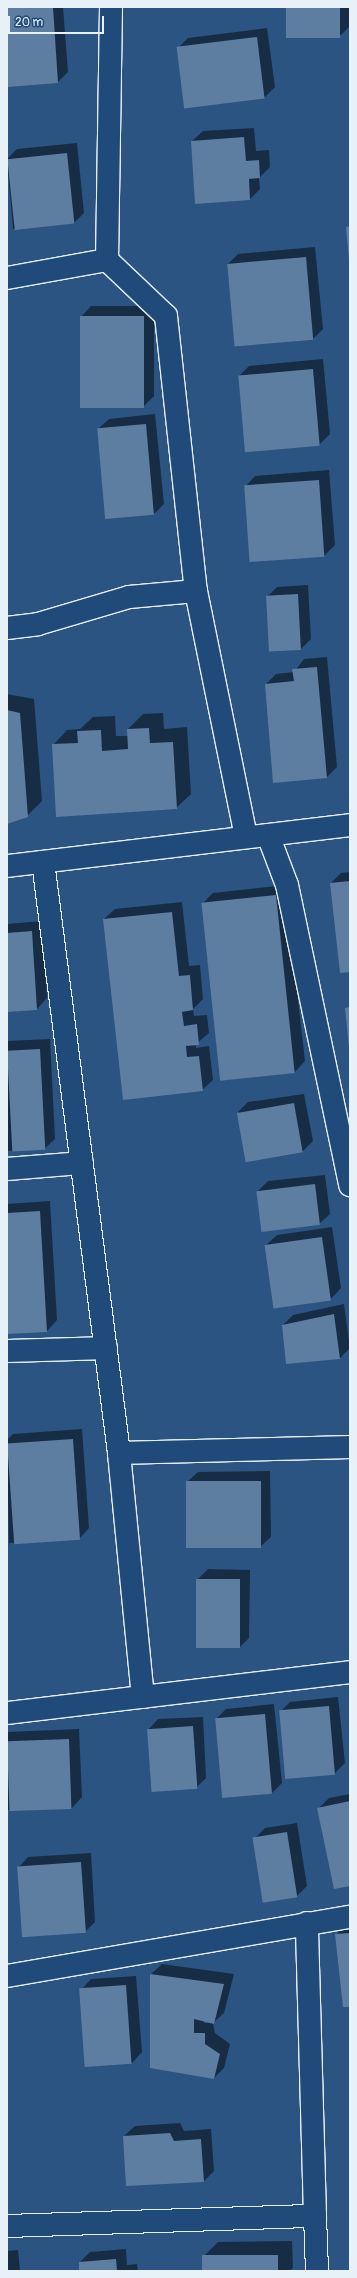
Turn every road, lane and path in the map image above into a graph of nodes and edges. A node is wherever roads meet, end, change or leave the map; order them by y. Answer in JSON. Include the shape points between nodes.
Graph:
{"nodes":[{"id":1,"x":111,"y":7,"type":"edge"},
{"id":2,"x":107,"y":260,"type":"junction"},
{"id":3,"x":7,"y":278,"type":"edge"},
{"id":4,"x":196,"y":591,"type":"junction"},
{"id":5,"x":7,"y":628,"type":"edge"},
{"id":6,"x":350,"y":825,"type":"edge"},
{"id":7,"x":268,"y":834,"type":"junction"},
{"id":8,"x":246,"y":837,"type":"junction"},
{"id":9,"x":43,"y":862,"type":"junction"},
{"id":10,"x":7,"y":866,"type":"edge"},
{"id":11,"x":82,"y":1163,"type":"junction"},
{"id":12,"x":7,"y":1168,"type":"edge"},
{"id":13,"x":350,"y":1184,"type":"edge"},
{"id":14,"x":106,"y":1348,"type":"junction"},
{"id":15,"x":7,"y":1352,"type":"edge"},
{"id":16,"x":350,"y":1447,"type":"edge"},
{"id":17,"x":119,"y":1453,"type":"junction"},
{"id":18,"x":350,"y":1672,"type":"edge"},
{"id":19,"x":143,"y":1697,"type":"junction"},
{"id":20,"x":7,"y":1713,"type":"edge"},
{"id":21,"x":350,"y":1917,"type":"edge"},
{"id":22,"x":307,"y":1924,"type":"junction"},
{"id":23,"x":7,"y":1976,"type":"edge"},
{"id":24,"x":314,"y":2216,"type":"junction"},
{"id":25,"x":7,"y":2226,"type":"edge"},
{"id":26,"x":317,"y":2271,"type":"edge"}],
"edges":[{"from":1,"to":2,"type":"street"},
{"from":2,"to":3,"type":"street"},
{"from":2,"to":4,"type":"street","via":[[166,316]]},
{"from":4,"to":5,"type":"street","via":[[129,597],[38,624]]},
{"from":4,"to":8,"type":"street"},
{"from":6,"to":7,"type":"street"},
{"from":7,"to":8,"type":"street"},
{"from":7,"to":13,"type":"street","via":[[287,885]]},
{"from":8,"to":9,"type":"street"},
{"from":9,"to":10,"type":"street"},
{"from":9,"to":11,"type":"street"},
{"from":11,"to":12,"type":"street"},
{"from":11,"to":14,"type":"street"},
{"from":14,"to":15,"type":"street"},
{"from":14,"to":17,"type":"street"},
{"from":16,"to":17,"type":"street"},
{"from":17,"to":19,"type":"street"},
{"from":18,"to":19,"type":"street"},
{"from":19,"to":20,"type":"street"},
{"from":21,"to":22,"type":"street"},
{"from":22,"to":23,"type":"street"},
{"from":22,"to":24,"type":"street"},
{"from":24,"to":25,"type":"street"},
{"from":24,"to":26,"type":"street"}]}
